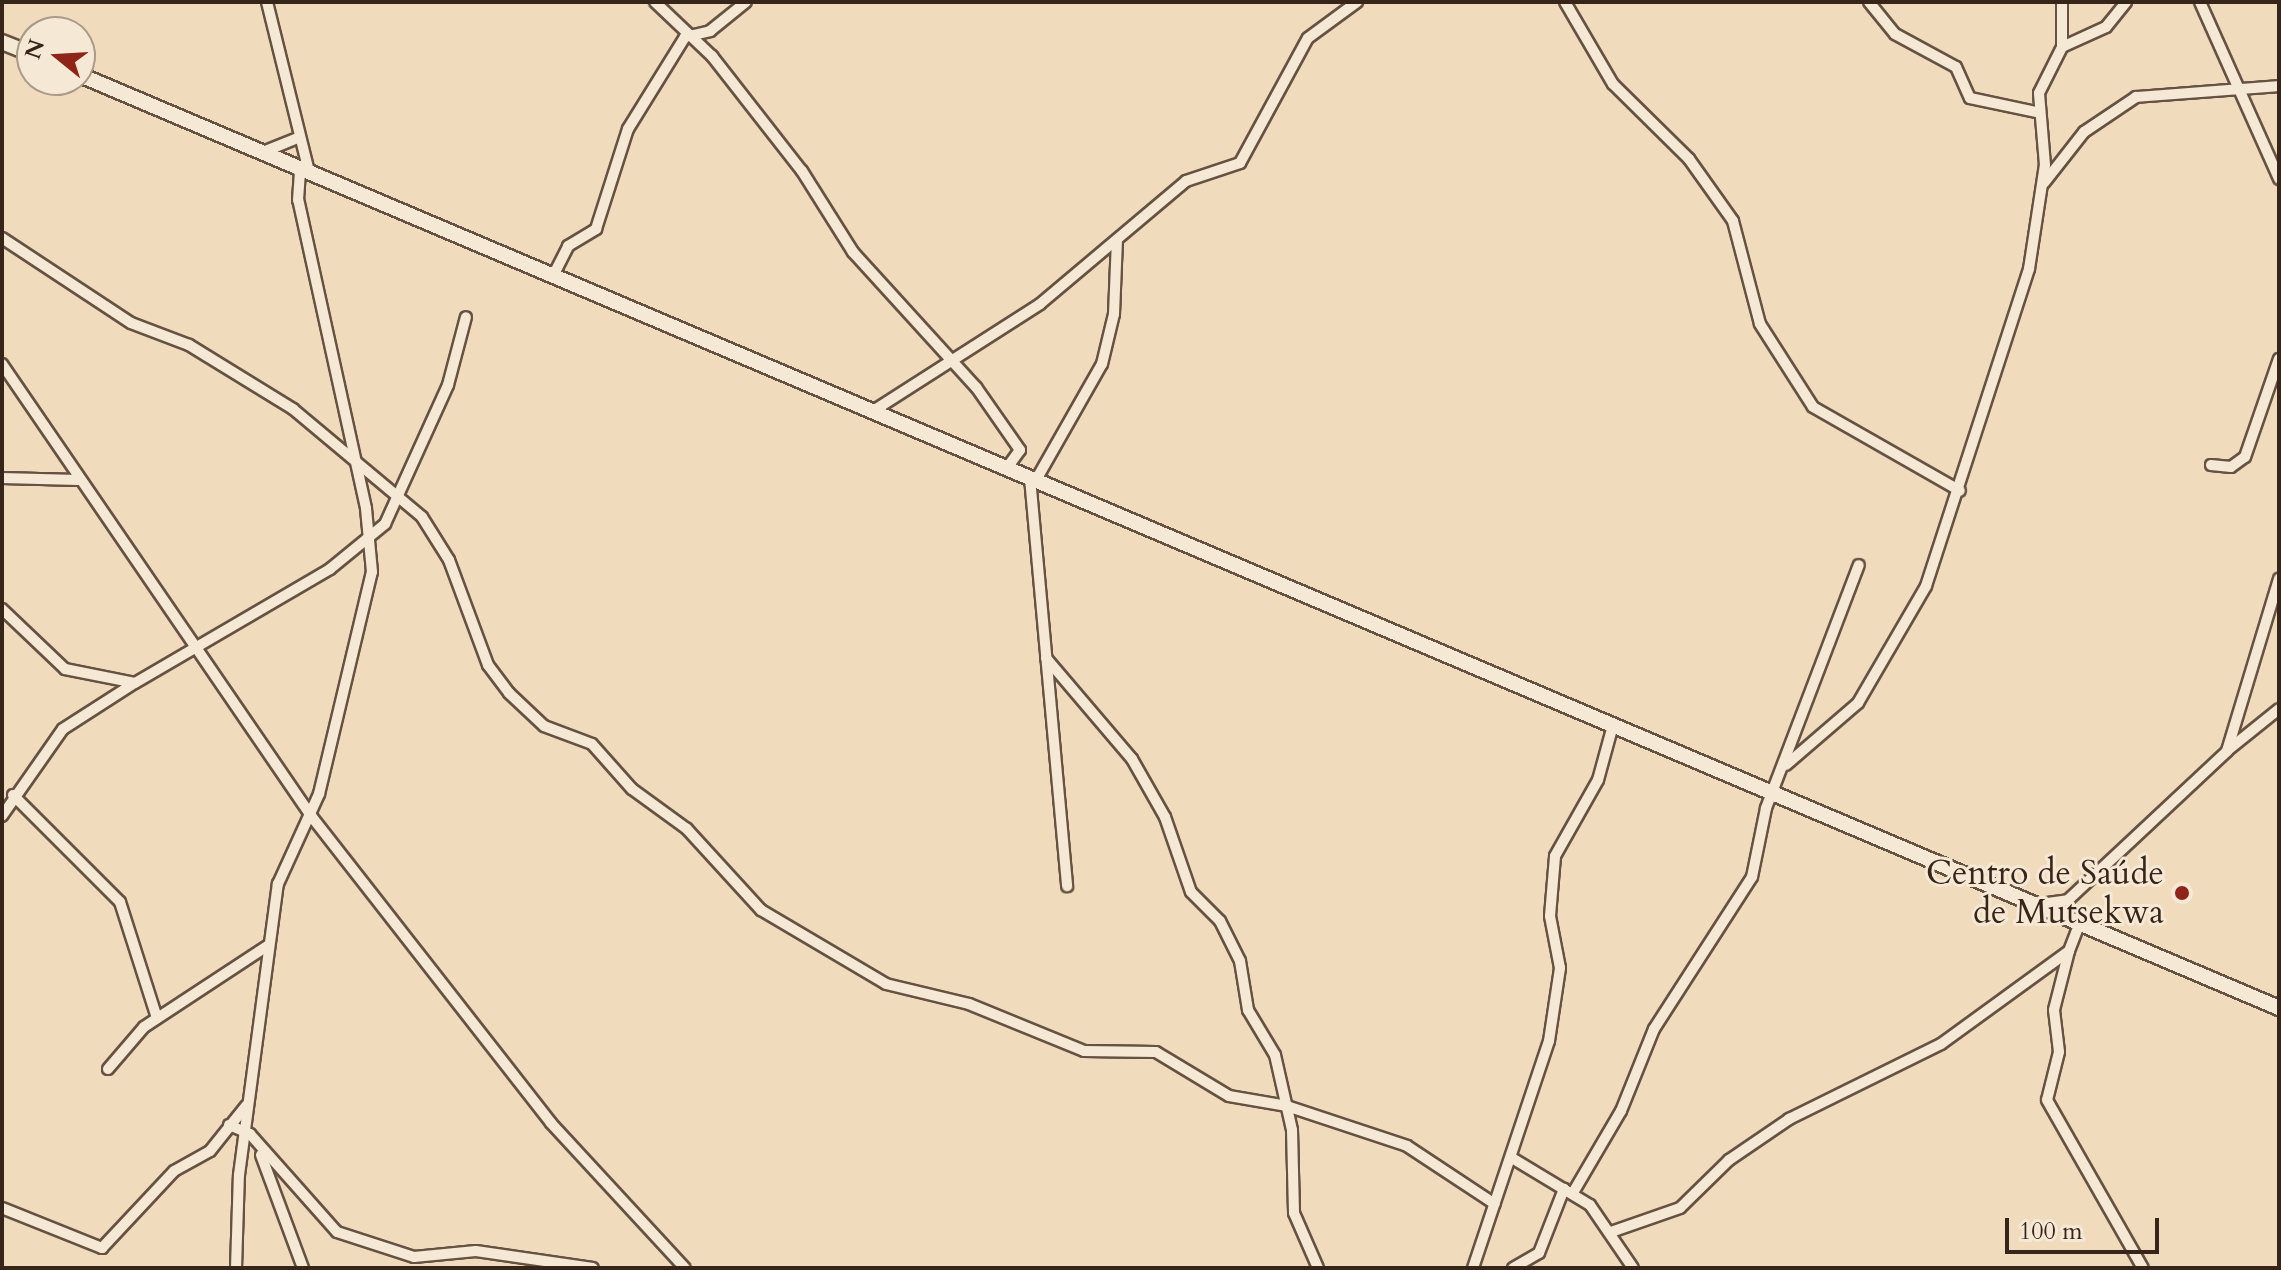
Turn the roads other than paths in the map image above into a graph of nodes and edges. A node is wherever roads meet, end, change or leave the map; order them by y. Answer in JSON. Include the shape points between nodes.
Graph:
{"nodes":[{"id":1,"x":267,"y":2,"type":"edge"},
{"id":2,"x":655,"y":2,"type":"edge"},
{"id":3,"x":746,"y":2,"type":"edge"},
{"id":4,"x":1357,"y":2,"type":"edge"},
{"id":5,"x":1565,"y":2,"type":"edge"},
{"id":6,"x":1869,"y":2,"type":"edge"},
{"id":7,"x":2062,"y":2,"type":"edge"},
{"id":8,"x":2126,"y":2,"type":"edge"},
{"id":9,"x":2200,"y":2,"type":"edge"},
{"id":10,"x":694,"y":35,"type":"junction"},
{"id":11,"x":2062,"y":47,"type":"junction"},
{"id":12,"x":96,"y":82,"type":"edge"},
{"id":13,"x":2279,"y":86,"type":"edge"},
{"id":14,"x":2237,"y":90,"type":"junction"},
{"id":15,"x":2036,"y":112,"type":"junction"},
{"id":16,"x":295,"y":139,"type":"junction"},
{"id":17,"x":263,"y":152,"type":"junction"},
{"id":18,"x":304,"y":170,"type":"junction"},
{"id":19,"x":2279,"y":179,"type":"edge"},
{"id":20,"x":2043,"y":185,"type":"junction"},
{"id":21,"x":2,"y":238,"type":"edge"},
{"id":22,"x":1117,"y":240,"type":"junction"},
{"id":23,"x":553,"y":276,"type":"junction"},
{"id":24,"x":466,"y":317,"type":"dead end"},
{"id":25,"x":2279,"y":359,"type":"edge"},
{"id":26,"x":953,"y":362,"type":"junction"},
{"id":27,"x":2,"y":364,"type":"edge"},
{"id":28,"x":873,"y":411,"type":"junction"},
{"id":29,"x":355,"y":460,"type":"junction"},
{"id":30,"x":2211,"y":465,"type":"dead end"},
{"id":31,"x":1007,"y":468,"type":"junction"},
{"id":32,"x":2,"y":478,"type":"edge"},
{"id":33,"x":1033,"y":479,"type":"junction"},
{"id":34,"x":78,"y":480,"type":"junction"},
{"id":35,"x":1960,"y":491,"type":"junction"},
{"id":36,"x":393,"y":497,"type":"junction"},
{"id":37,"x":371,"y":541,"type":"junction"},
{"id":38,"x":1859,"y":565,"type":"dead end"},
{"id":39,"x":2279,"y":579,"type":"edge"},
{"id":40,"x":2,"y":609,"type":"edge"},
{"id":41,"x":196,"y":649,"type":"junction"},
{"id":42,"x":1046,"y":658,"type":"junction"},
{"id":43,"x":135,"y":683,"type":"junction"},
{"id":44,"x":2279,"y":709,"type":"edge"},
{"id":45,"x":1613,"y":725,"type":"junction"},
{"id":46,"x":2227,"y":751,"type":"junction"},
{"id":47,"x":1786,"y":765,"type":"junction"},
{"id":48,"x":1754,"y":785,"type":"junction"},
{"id":49,"x":1773,"y":793,"type":"junction"},
{"id":50,"x":13,"y":795,"type":"junction"},
{"id":51,"x":1766,"y":808,"type":"junction"},
{"id":52,"x":2,"y":816,"type":"edge"},
{"id":53,"x":312,"y":817,"type":"junction"},
{"id":54,"x":1067,"y":886,"type":"dead end"},
{"id":55,"x":2068,"y":900,"type":"junction"},
{"id":56,"x":2035,"y":904,"type":"junction"},
{"id":57,"x":2076,"y":922,"type":"junction"},
{"id":58,"x":269,"y":945,"type":"junction"},
{"id":59,"x":2069,"y":951,"type":"junction"},
{"id":60,"x":2279,"y":1008,"type":"edge"},
{"id":61,"x":157,"y":1018,"type":"junction"},
{"id":62,"x":108,"y":1069,"type":"dead end"},
{"id":63,"x":248,"y":1100,"type":"junction"},
{"id":64,"x":1287,"y":1106,"type":"junction"},
{"id":65,"x":229,"y":1125,"type":"junction"},
{"id":66,"x":245,"y":1129,"type":"junction"},
{"id":67,"x":257,"y":1146,"type":"junction"},
{"id":68,"x":1512,"y":1158,"type":"junction"},
{"id":69,"x":1569,"y":1190,"type":"junction"},
{"id":70,"x":1495,"y":1204,"type":"junction"},
{"id":71,"x":2,"y":1208,"type":"edge"},
{"id":72,"x":1611,"y":1232,"type":"junction"},
{"id":73,"x":236,"y":1268,"type":"edge"},
{"id":74,"x":303,"y":1268,"type":"edge"},
{"id":75,"x":593,"y":1268,"type":"edge"},
{"id":76,"x":685,"y":1268,"type":"edge"},
{"id":77,"x":1318,"y":1268,"type":"edge"},
{"id":78,"x":1473,"y":1268,"type":"edge"},
{"id":79,"x":1513,"y":1268,"type":"edge"},
{"id":80,"x":1633,"y":1268,"type":"edge"},
{"id":81,"x":2143,"y":1268,"type":"edge"}],
"edges":[{"from":1,"to":16,"type":"street"},
{"from":2,"to":10,"type":"street"},
{"from":3,"to":10,"type":"street"},
{"from":4,"to":22,"type":"street","via":[[1308,38],[1240,163],[1186,181]]},
{"from":5,"to":35,"type":"street","via":[[1613,84],[1689,159],[1733,221],[1760,324],[1813,407]]},
{"from":6,"to":15,"type":"street","via":[[1895,34],[1956,67],[1970,98]]},
{"from":7,"to":11,"type":"street"},
{"from":8,"to":11,"type":"street","via":[[2106,27]]},
{"from":9,"to":14,"type":"street"},
{"from":10,"to":23,"type":"street","via":[[685,37],[628,129],[596,229],[568,246]]},
{"from":10,"to":26,"type":"street","via":[[802,171],[853,252]]},
{"from":11,"to":15,"type":"street"},
{"from":12,"to":17,"type":"street"},
{"from":13,"to":14,"type":"street"},
{"from":14,"to":19,"type":"street"},
{"from":14,"to":20,"type":"street","via":[[2136,97],[2074,141]]},
{"from":15,"to":20,"type":"street"},
{"from":16,"to":17,"type":"street"},
{"from":16,"to":18,"type":"street"},
{"from":17,"to":18,"type":"street"},
{"from":18,"to":23,"type":"street"},
{"from":18,"to":29,"type":"street","via":[[298,200]]},
{"from":20,"to":35,"type":"street","via":[[2029,269]]},
{"from":21,"to":29,"type":"street","via":[[131,323],[189,345],[293,409]]},
{"from":22,"to":26,"type":"street"},
{"from":22,"to":33,"type":"street","via":[[1114,314],[1102,364]]},
{"from":23,"to":28,"type":"street"},
{"from":24,"to":36,"type":"street","via":[[448,385]]},
{"from":25,"to":30,"type":"street","via":[[2245,457],[2231,467]]},
{"from":26,"to":28,"type":"street"},
{"from":26,"to":31,"type":"street","via":[[1020,450]]},
{"from":27,"to":34,"type":"street"},
{"from":28,"to":31,"type":"street"},
{"from":29,"to":36,"type":"street"},
{"from":29,"to":37,"type":"street"},
{"from":31,"to":33,"type":"street"},
{"from":32,"to":34,"type":"street"},
{"from":33,"to":42,"type":"street"},
{"from":33,"to":45,"type":"street"},
{"from":34,"to":41,"type":"street"},
{"from":35,"to":47,"type":"street","via":[[1926,586],[1858,703]]},
{"from":36,"to":37,"type":"street"},
{"from":36,"to":64,"type":"street","via":[[436,534],[471,632],[518,703],[544,726],[592,744],[632,789],[687,829],[752,903],[892,987],[969,1004],[1084,1051],[1156,1052],[1216,1091]]},
{"from":37,"to":41,"type":"street"},
{"from":37,"to":53,"type":"street","via":[[367,615],[328,736]]},
{"from":38,"to":47,"type":"street"},
{"from":39,"to":46,"type":"street"},
{"from":40,"to":43,"type":"street","via":[[65,669]]},
{"from":41,"to":43,"type":"street"},
{"from":41,"to":53,"type":"street"},
{"from":42,"to":54,"type":"street"},
{"from":42,"to":64,"type":"street","via":[[1076,701],[1132,759],[1161,808],[1191,892],[1220,921],[1240,961],[1248,1010],[1275,1055]]},
{"from":43,"to":50,"type":"street","via":[[84,710]]},
{"from":44,"to":46,"type":"street"},
{"from":45,"to":48,"type":"street"},
{"from":45,"to":68,"type":"street","via":[[1598,780],[1555,856],[1550,916],[1558,985],[1549,1041]]},
{"from":46,"to":55,"type":"street"},
{"from":47,"to":49,"type":"street"},
{"from":48,"to":49,"type":"street"},
{"from":48,"to":51,"type":"street"},
{"from":49,"to":51,"type":"street"},
{"from":49,"to":56,"type":"street"},
{"from":50,"to":52,"type":"street"},
{"from":50,"to":61,"type":"street","via":[[120,902]]},
{"from":51,"to":69,"type":"street","via":[[1752,877],[1654,1029],[1621,1111]]},
{"from":53,"to":58,"type":"street","via":[[278,884]]},
{"from":53,"to":76,"type":"street","via":[[551,1123]]},
{"from":55,"to":56,"type":"street"},
{"from":55,"to":57,"type":"street"},
{"from":56,"to":57,"type":"street"},
{"from":57,"to":59,"type":"street"},
{"from":57,"to":60,"type":"street"},
{"from":58,"to":61,"type":"street"},
{"from":58,"to":63,"type":"street"},
{"from":59,"to":72,"type":"street","via":[[1941,1044],[1789,1119],[1729,1160],[1680,1208]]},
{"from":59,"to":81,"type":"street","via":[[2054,1010],[2059,1052],[2047,1100],[2084,1153]]},
{"from":61,"to":62,"type":"street"},
{"from":63,"to":65,"type":"street"},
{"from":63,"to":66,"type":"street"},
{"from":64,"to":70,"type":"street","via":[[1407,1146]]},
{"from":64,"to":77,"type":"street","via":[[1294,1213]]},
{"from":65,"to":66,"type":"street"},
{"from":65,"to":71,"type":"street","via":[[210,1151],[174,1171],[102,1248]]},
{"from":66,"to":67,"type":"street"},
{"from":66,"to":73,"type":"street"},
{"from":67,"to":74,"type":"street"},
{"from":67,"to":75,"type":"street","via":[[337,1232],[414,1257],[476,1251]]},
{"from":68,"to":69,"type":"street"},
{"from":68,"to":70,"type":"street"},
{"from":69,"to":72,"type":"street"},
{"from":69,"to":79,"type":"street","via":[[1539,1253]]},
{"from":70,"to":78,"type":"street"},
{"from":72,"to":80,"type":"street"}]}
